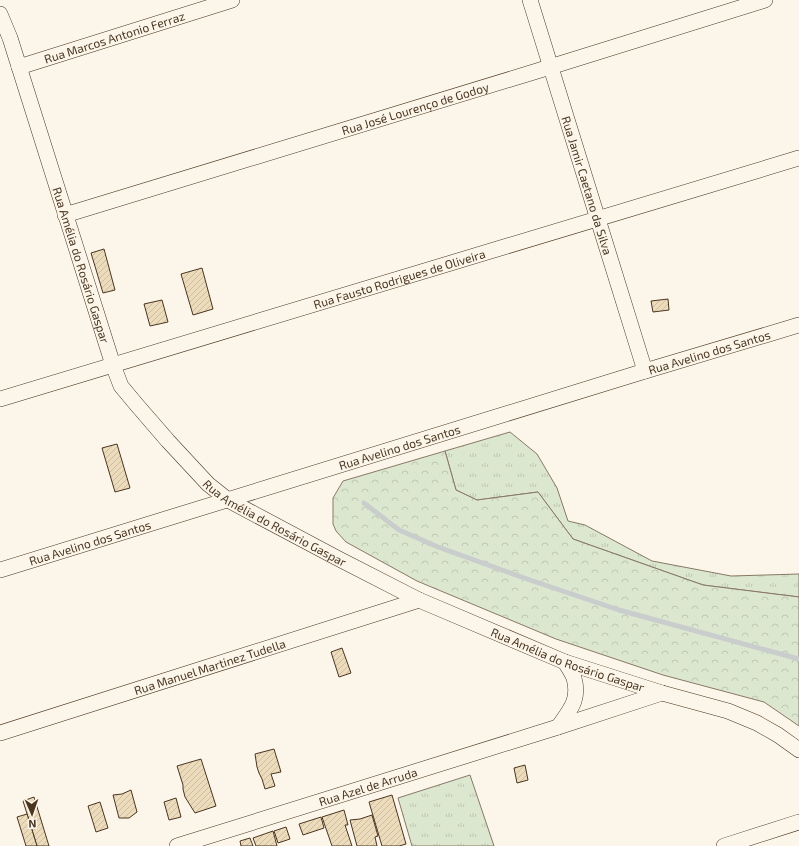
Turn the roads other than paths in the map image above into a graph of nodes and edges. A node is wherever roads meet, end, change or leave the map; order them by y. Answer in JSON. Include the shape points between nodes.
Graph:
{"nodes":[{"id":1,"x":232,"y":0,"type":"edge"},
{"id":2,"x":530,"y":0,"type":"edge"},
{"id":3,"x":765,"y":0,"type":"edge"},
{"id":4,"x":0,"y":14,"type":"edge"},
{"id":5,"x":5,"y":35,"type":"edge"},
{"id":6,"x":19,"y":67,"type":"junction"},
{"id":7,"x":551,"y":67,"type":"junction"},
{"id":8,"x":799,"y":158,"type":"edge"},
{"id":9,"x":65,"y":215,"type":"junction"},
{"id":10,"x":598,"y":219,"type":"junction"},
{"id":11,"x":799,"y":325,"type":"edge"},
{"id":12,"x":113,"y":365,"type":"junction"},
{"id":13,"x":645,"y":371,"type":"junction"},
{"id":14,"x":0,"y":400,"type":"edge"},
{"id":15,"x":228,"y":500,"type":"junction"},
{"id":16,"x":0,"y":570,"type":"edge"},
{"id":17,"x":419,"y":600,"type":"junction"},
{"id":18,"x":565,"y":662,"type":"junction"},
{"id":19,"x":662,"y":693,"type":"junction"},
{"id":20,"x":558,"y":727,"type":"junction"},
{"id":21,"x":0,"y":733,"type":"edge"},
{"id":22,"x":799,"y":750,"type":"edge"},
{"id":23,"x":799,"y":822,"type":"edge"},
{"id":24,"x":177,"y":846,"type":"edge"},
{"id":25,"x":724,"y":846,"type":"edge"}],
"edges":[{"from":1,"to":6,"type":"street","name":"Rua Marcos Antonio Ferraz"},
{"from":2,"to":7,"type":"street","name":"Rua Jamir Caetano da Silva"},
{"from":3,"to":7,"type":"street","name":"Rua José Lourenço de Godoy"},
{"from":4,"to":5,"type":"street","name":"Rua Amélia do Rosário Gaspar"},
{"from":5,"to":6,"type":"street","name":"Rua Amélia do Rosário Gaspar"},
{"from":6,"to":9,"type":"street","name":"Rua Amélia do Rosário Gaspar"},
{"from":7,"to":9,"type":"street","name":"Rua José Lourenço de Godoy"},
{"from":7,"to":10,"type":"street","name":"Rua Jamir Caetano da Silva"},
{"from":8,"to":10,"type":"street","name":"Rua Fausto Rodrigues de Oliveira"},
{"from":9,"to":12,"type":"street","name":"Rua Amélia do Rosário Gaspar"},
{"from":10,"to":12,"type":"street","name":"Rua Fausto Rodrigues de Oliveira"},
{"from":10,"to":13,"type":"street","name":"Rua Jamir Caetano da Silva"},
{"from":11,"to":13,"type":"street","name":"Rua Avelino dos Santos"},
{"from":12,"to":14,"type":"street","name":"Rua Fausto Rodrigues de Oliveira"},
{"from":12,"to":15,"type":"street","name":"Rua Amélia do Rosário Gaspar","via":[[121,386],[136,404],[208,484]]},
{"from":13,"to":15,"type":"street","name":"Rua Avelino dos Santos"},
{"from":15,"to":16,"type":"street","name":"Rua Avelino dos Santos"},
{"from":15,"to":17,"type":"street","name":"Rua Amélia do Rosário Gaspar"},
{"from":17,"to":18,"type":"street","name":"Rua Amélia do Rosário Gaspar"},
{"from":17,"to":21,"type":"street","name":"Rua Manuel Martinez Tudella"},
{"from":18,"to":19,"type":"street","name":"Rua Amélia do Rosário Gaspar"},
{"from":18,"to":20,"type":"street","via":[[574,678],[576,696]]},
{"from":19,"to":20,"type":"street","name":"Rua Azel de Arruda"},
{"from":19,"to":22,"type":"street","name":"Rua Amélia do Rosário Gaspar","via":[[728,711],[757,723]]},
{"from":20,"to":24,"type":"street","name":"Rua Azel de Arruda"},
{"from":23,"to":25,"type":"street"}]}
